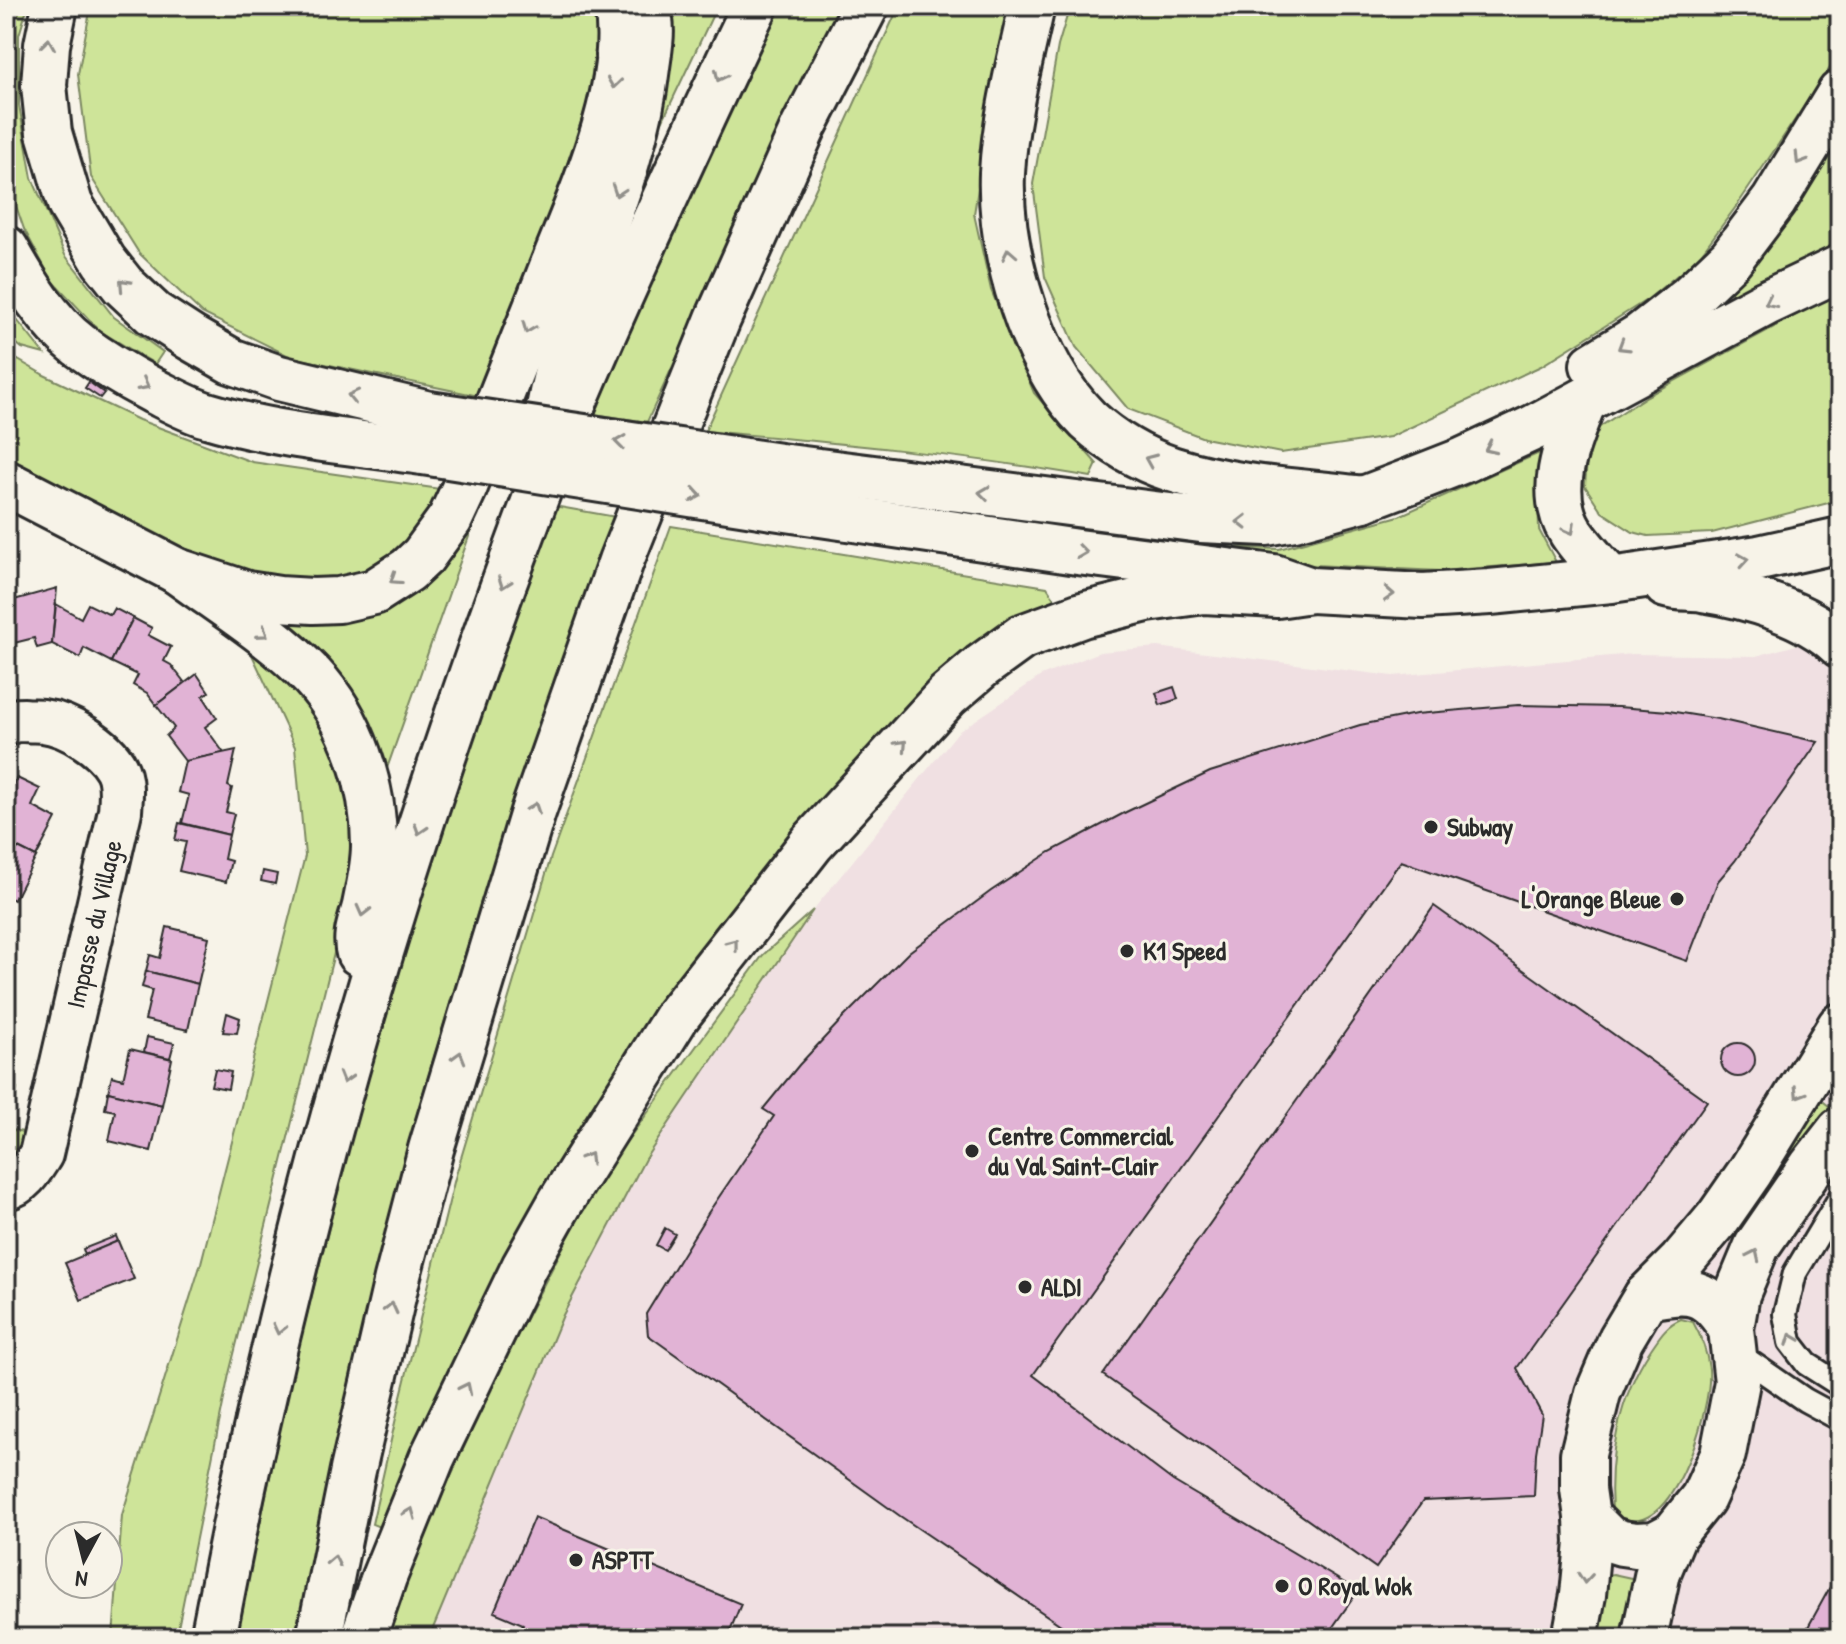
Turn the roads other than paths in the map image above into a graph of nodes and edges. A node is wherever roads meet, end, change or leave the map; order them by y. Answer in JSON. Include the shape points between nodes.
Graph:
{"nodes":[{"id":1,"x":55,"y":6,"type":"edge"},
{"id":2,"x":617,"y":6,"type":"edge"},
{"id":3,"x":647,"y":6,"type":"edge"},
{"id":4,"x":755,"y":6,"type":"edge"},
{"id":5,"x":866,"y":6,"type":"edge"},
{"id":6,"x":1032,"y":6,"type":"edge"},
{"id":7,"x":1840,"y":93,"type":"edge"},
{"id":8,"x":6,"y":249,"type":"edge"},
{"id":9,"x":1840,"y":268,"type":"edge"},
{"id":10,"x":1584,"y":401,"type":"junction"},
{"id":11,"x":1533,"y":428,"type":"junction"},
{"id":12,"x":426,"y":433,"type":"junction"},
{"id":13,"x":6,"y":483,"type":"edge"},
{"id":14,"x":777,"y":486,"type":"junction"},
{"id":15,"x":1363,"y":499,"type":"junction"},
{"id":16,"x":531,"y":510,"type":"junction"},
{"id":17,"x":1840,"y":540,"type":"edge"},
{"id":18,"x":177,"y":571,"type":"junction"},
{"id":19,"x":1626,"y":577,"type":"junction"},
{"id":20,"x":1311,"y":590,"type":"junction"},
{"id":21,"x":1840,"y":645,"type":"edge"},
{"id":22,"x":6,"y":724,"type":"edge"},
{"id":23,"x":369,"y":991,"type":"junction"},
{"id":24,"x":1840,"y":1026,"type":"edge"},
{"id":25,"x":1840,"y":1130,"type":"edge"},
{"id":26,"x":1826,"y":1182,"type":"edge"},
{"id":27,"x":6,"y":1188,"type":"edge"},
{"id":28,"x":1646,"y":1297,"type":"junction"},
{"id":29,"x":1732,"y":1340,"type":"junction"},
{"id":30,"x":1840,"y":1385,"type":"edge"},
{"id":31,"x":1840,"y":1419,"type":"edge"},
{"id":32,"x":1587,"y":1517,"type":"junction"},
{"id":33,"x":1674,"y":1534,"type":"junction"},
{"id":34,"x":213,"y":1638,"type":"edge"},
{"id":35,"x":319,"y":1638,"type":"edge"},
{"id":36,"x":363,"y":1638,"type":"edge"},
{"id":37,"x":1575,"y":1638,"type":"edge"},
{"id":38,"x":1644,"y":1638,"type":"edge"}],
"edges":[{"from":12,"to":1,"type":"main road","one_way":true,"via":[[231,361],[154,314],[123,285],[70,204],[49,133],[44,85]]},
{"from":2,"to":18,"type":"main road","one_way":true,"via":[[618,56],[602,135],[464,489],[437,539],[394,580],[374,592],[339,600],[247,594]]},
{"from":3,"to":16,"type":"main road","one_way":true,"via":[[652,23],[644,98],[624,175],[556,369]]},
{"from":4,"to":16,"type":"main road","one_way":true,"via":[[601,339]]},
{"from":35,"to":5,"type":"main road","one_way":true,"via":[[419,1194],[533,812],[621,561],[718,319],[804,126]]},
{"from":15,"to":6,"type":"main road","one_way":true,"via":[[1243,486],[1171,469],[1120,445],[1074,404],[1025,313],[1004,226],[1007,124]]},
{"from":7,"to":11,"type":"main road","one_way":true,"via":[[1774,201],[1731,258],[1690,297],[1578,375]]},
{"from":8,"to":12,"type":"main road","one_way":true,"via":[[34,295],[78,344],[188,408],[276,431]]},
{"from":9,"to":10,"type":"main road","one_way":true},
{"from":10,"to":11,"type":"main road"},
{"from":10,"to":19,"type":"main road","one_way":true,"via":[[1563,456],[1560,504],[1569,529]]},
{"from":11,"to":15,"type":"main road","one_way":true},
{"from":12,"to":14,"type":"main road","bridge":true},
{"from":13,"to":18,"type":"main road"},
{"from":15,"to":14,"type":"main road","one_way":true,"via":[[1266,523],[1233,523]]},
{"from":14,"to":20,"type":"main road","one_way":true,"via":[[1063,550],[1274,577]]},
{"from":16,"to":23,"type":"main road","one_way":true,"via":[[455,720]]},
{"from":19,"to":17,"type":"main road","one_way":true},
{"from":18,"to":23,"type":"main road","one_way":true,"via":[[298,662],[327,695],[348,731],[374,824],[374,857],[355,942]]},
{"from":20,"to":19,"type":"main road","one_way":true,"via":[[1423,596]]},
{"from":19,"to":21,"type":"main road","via":[[1746,597],[1814,626]]},
{"from":36,"to":20,"type":"main road","one_way":true,"via":[[432,1458],[560,1203],[677,1016],[812,843],[947,696],[1022,637],[1147,599],[1204,591],[1277,595]]},
{"from":22,"to":27,"type":"street","name":"Impasse du Village","via":[[46,721],[95,744],[118,771],[121,790],[41,1154],[30,1172]]},
{"from":23,"to":34,"type":"main road","one_way":true,"via":[[283,1314]]},
{"from":24,"to":28,"type":"main road","one_way":true,"via":[[1718,1218]]},
{"from":25,"to":26,"type":"main road"},
{"from":29,"to":26,"type":"main road","one_way":true,"via":[[1737,1294],[1757,1246]]},
{"from":30,"to":26,"type":"lane","one_way":true,"via":[[1807,1364],[1790,1342],[1785,1314]]},
{"from":28,"to":29,"type":"main road","via":[[1689,1293],[1706,1298],[1720,1311]]},
{"from":28,"to":32,"type":"main road","via":[[1598,1393],[1583,1454]]},
{"from":29,"to":31,"type":"lane","via":[[1805,1400]]},
{"from":29,"to":33,"type":"main road","via":[[1737,1382],[1723,1454],[1703,1498]]},
{"from":32,"to":33,"type":"main road","via":[[1609,1539],[1622,1543],[1655,1544]]},
{"from":32,"to":37,"type":"main road","one_way":true},
{"from":33,"to":38,"type":"main road","via":[[1658,1572]]}]}
